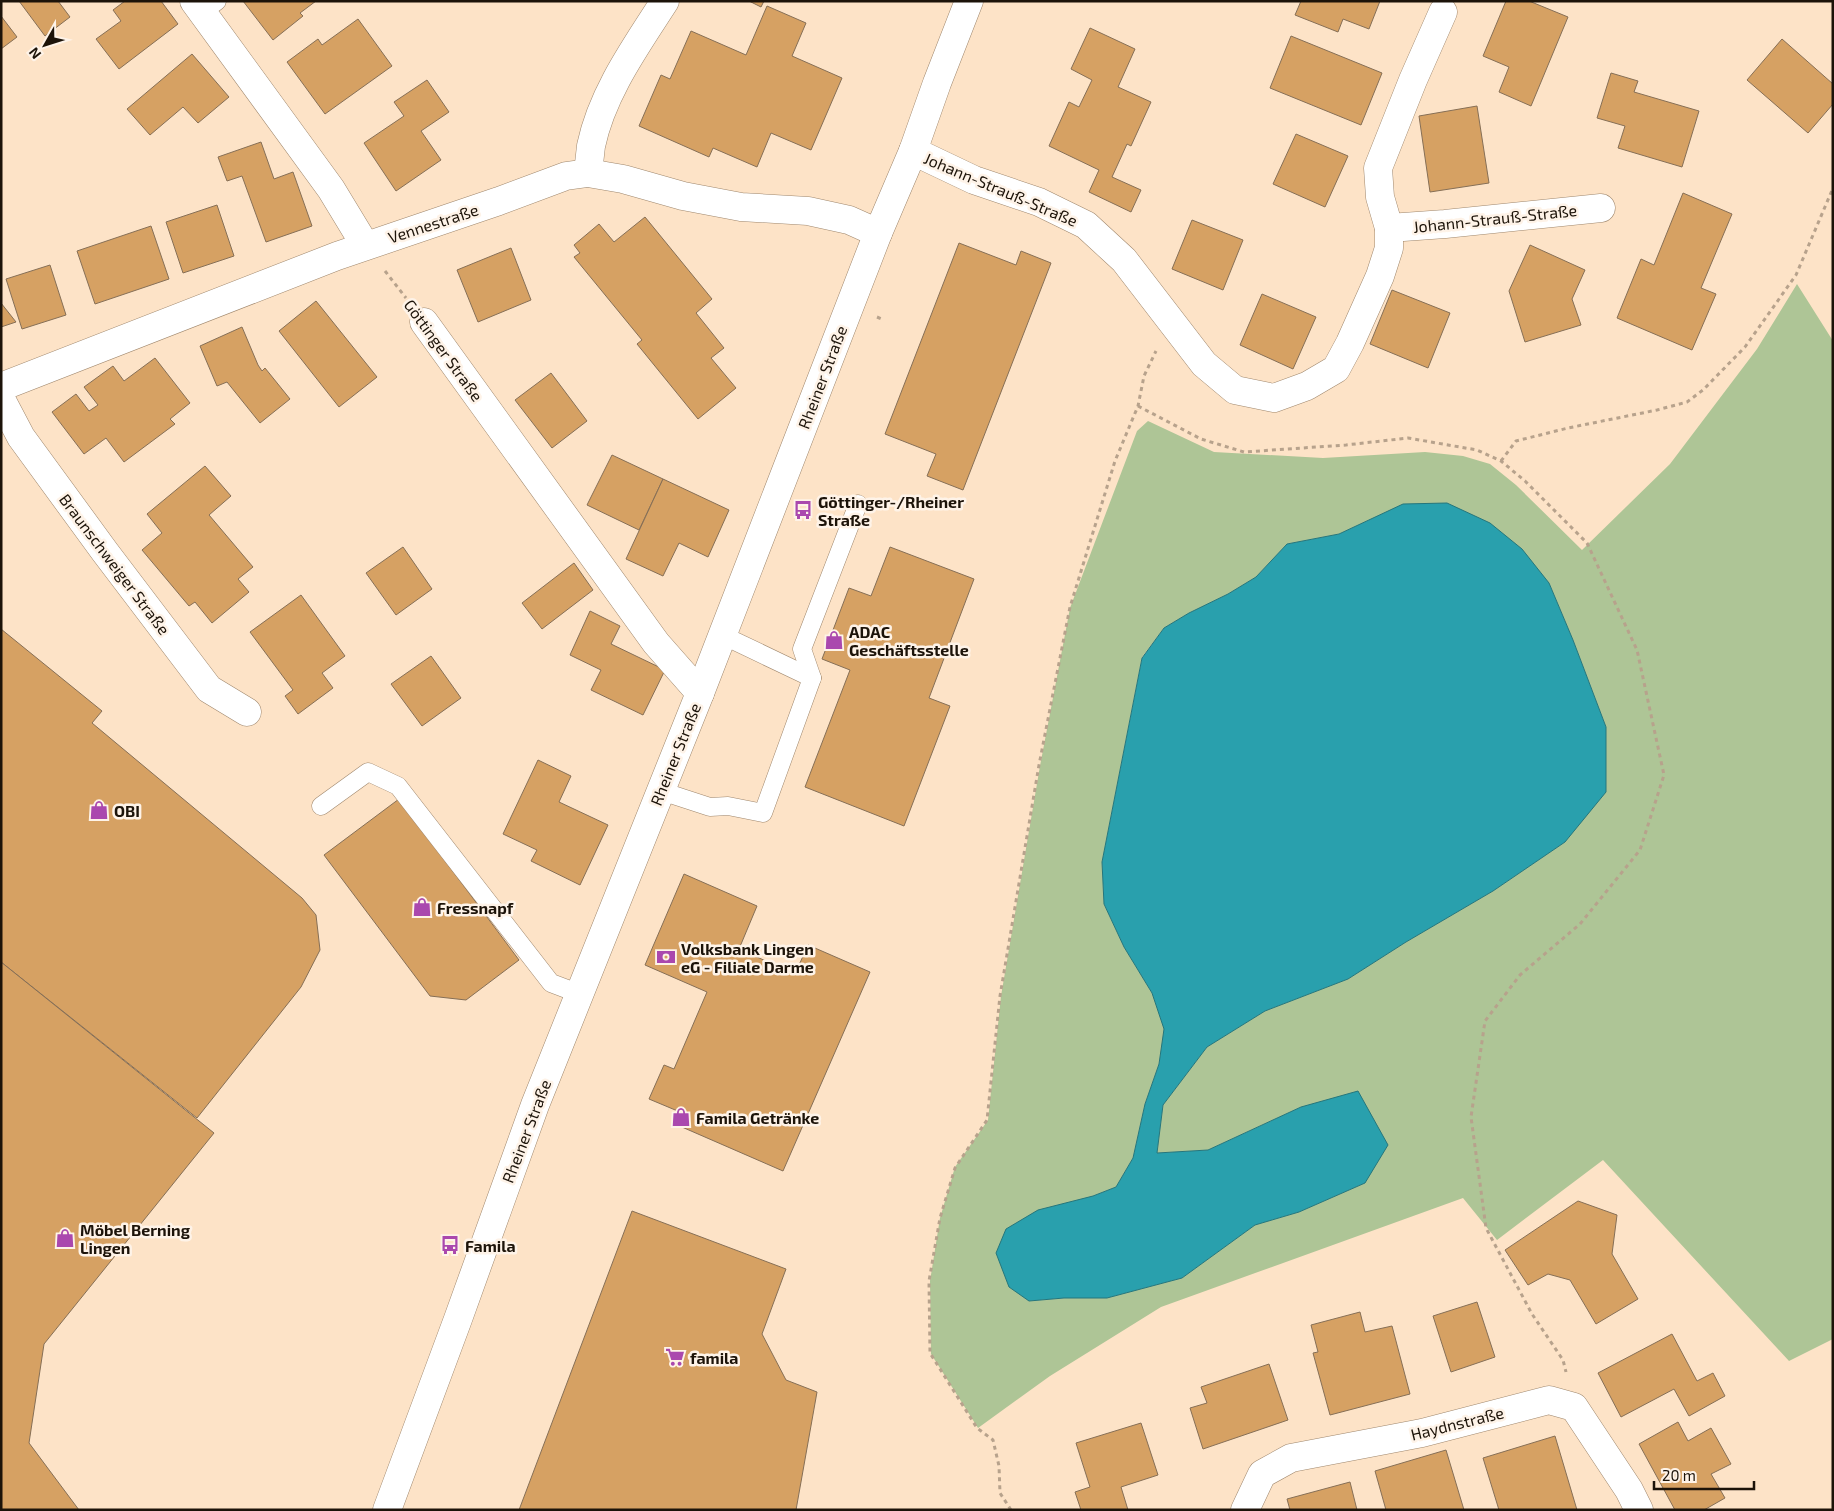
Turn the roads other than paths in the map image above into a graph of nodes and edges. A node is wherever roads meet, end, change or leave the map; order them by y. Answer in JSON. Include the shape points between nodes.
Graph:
{"nodes":[{"id":1,"x":665,"y":1,"type":"edge"},
{"id":2,"x":969,"y":1,"type":"edge"},
{"id":3,"x":204,"y":5,"type":"edge"},
{"id":4,"x":1443,"y":12,"type":"dead end"},
{"id":5,"x":912,"y":152,"type":"junction"},
{"id":6,"x":588,"y":173,"type":"junction"},
{"id":7,"x":1601,"y":208,"type":"dead end"},
{"id":8,"x":1389,"y":228,"type":"junction"},
{"id":9,"x":878,"y":232,"type":"junction"},
{"id":10,"x":365,"y":246,"type":"junction"},
{"id":11,"x":424,"y":322,"type":"road end"},
{"id":12,"x":1,"y":387,"type":"edge"},
{"id":13,"x":1,"y":399,"type":"edge"},
{"id":14,"x":858,"y":504,"type":"dead end"},
{"id":15,"x":722,"y":635,"type":"junction"},
{"id":16,"x":812,"y":678,"type":"junction"},
{"id":17,"x":700,"y":693,"type":"junction"},
{"id":18,"x":246,"y":712,"type":"dead end"},
{"id":19,"x":661,"y":791,"type":"junction"},
{"id":20,"x":321,"y":806,"type":"dead end"},
{"id":21,"x":580,"y":994,"type":"junction"},
{"id":22,"x":387,"y":1510,"type":"edge"},
{"id":23,"x":1245,"y":1510,"type":"edge"},
{"id":24,"x":1639,"y":1510,"type":"edge"}],
"edges":[{"from":1,"to":6,"type":"street","via":[[605,103],[591,146]]},
{"from":2,"to":5,"type":"street","name":"Rheiner Straße"},
{"from":3,"to":10,"type":"street","via":[[331,189]]},
{"from":4,"to":8,"type":"street","name":"Johann-Strauß-Straße","via":[[1378,168],[1380,197]]},
{"from":5,"to":8,"type":"street","name":"Johann-Strauß-Straße","via":[[974,180],[1039,202],[1086,225],[1124,260],[1204,364],[1235,390],[1274,398],[1307,386],[1336,369],[1390,248]]},
{"from":5,"to":9,"type":"street","name":"Rheiner Straße"},
{"from":6,"to":9,"type":"street","name":"Vennestraße","via":[[741,207],[816,213],[849,220]]},
{"from":6,"to":10,"type":"street","name":"Vennestraße","via":[[566,176]]},
{"from":7,"to":8,"type":"street","name":"Johann-Strauß-Straße"},
{"from":9,"to":15,"type":"street","name":"Rheiner Straße"},
{"from":10,"to":12,"type":"street","name":"Vennestraße"},
{"from":11,"to":17,"type":"street","name":"Göttinger Straße","via":[[656,643]]},
{"from":13,"to":18,"type":"street","name":"Braunschweiger Straße","via":[[21,437],[209,689]]},
{"from":14,"to":16,"type":"lane","via":[[802,649]]},
{"from":15,"to":16,"type":"lane"},
{"from":15,"to":17,"type":"street","name":"Rheiner Straße"},
{"from":16,"to":19,"type":"lane","via":[[763,813],[728,806],[710,807]]},
{"from":17,"to":19,"type":"street","name":"Rheiner Straße"},
{"from":19,"to":21,"type":"street","name":"Rheiner Straße"},
{"from":20,"to":21,"type":"lane","via":[[368,772],[398,786],[551,983]]},
{"from":21,"to":22,"type":"street","name":"Rheiner Straße","via":[[529,1121]]},
{"from":23,"to":24,"type":"street","name":"Haydnstraße","via":[[1262,1474],[1291,1458],[1422,1433],[1549,1400],[1574,1407]]}]}
